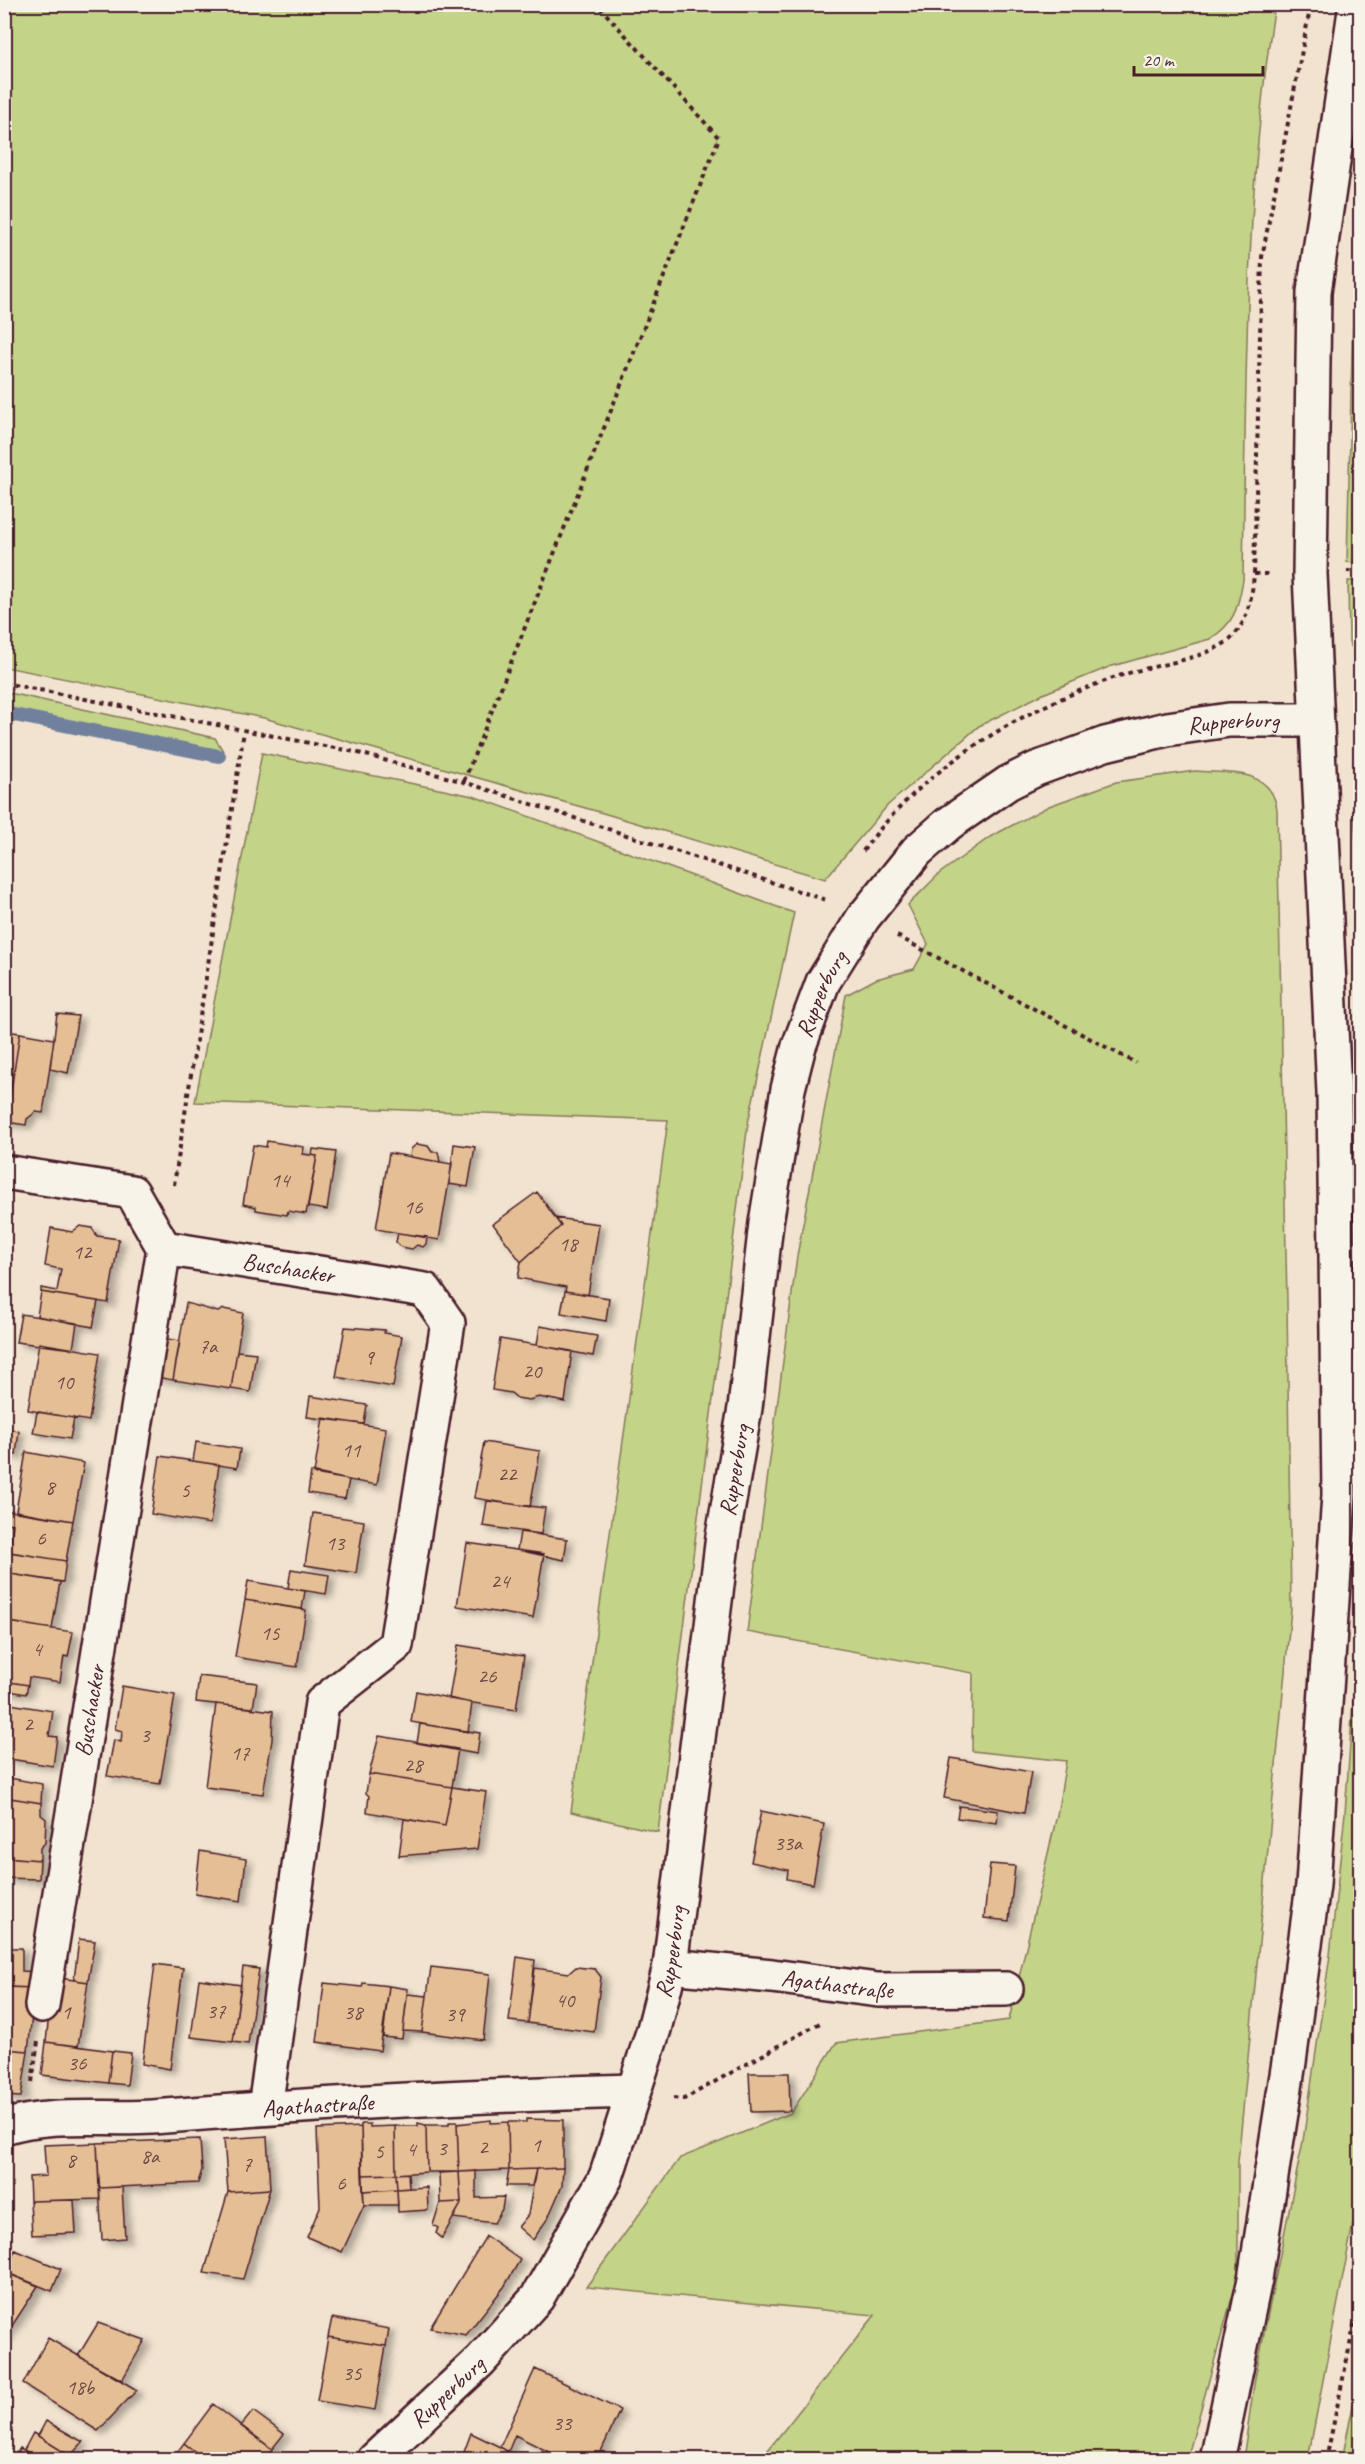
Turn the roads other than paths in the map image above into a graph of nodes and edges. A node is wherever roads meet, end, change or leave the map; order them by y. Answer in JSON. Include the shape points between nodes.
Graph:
{"nodes":[{"id":1,"x":1356,"y":4,"type":"edge"},
{"id":2,"x":1316,"y":720,"type":"junction"},
{"id":3,"x":4,"y":1172,"type":"edge"},
{"id":4,"x":164,"y":1248,"type":"junction"},
{"id":5,"x":670,"y":1966,"type":"junction"},
{"id":6,"x":1006,"y":1989,"type":"dead end"},
{"id":7,"x":42,"y":2005,"type":"road end"},
{"id":8,"x":633,"y":2091,"type":"junction"},
{"id":9,"x":265,"y":2108,"type":"junction"},
{"id":10,"x":16,"y":2123,"type":"edge"},
{"id":11,"x":374,"y":2460,"type":"edge"},
{"id":12,"x":1217,"y":2460,"type":"edge"}],
"edges":[{"from":1,"to":2,"type":"street","via":[[1314,292],[1310,574]]},
{"from":2,"to":5,"type":"street","name":"Rupperburg","via":[[1229,720],[1167,729],[1105,744],[1036,769],[982,799],[917,851],[863,918],[823,982],[788,1089],[766,1222]]},
{"from":2,"to":12,"type":"street","via":[[1334,1093],[1340,1495],[1313,1886],[1255,2279]]},
{"from":3,"to":4,"type":"street","via":[[132,1192]]},
{"from":4,"to":7,"type":"street","name":"Buschacker"},
{"from":4,"to":9,"type":"street","name":"Buschacker","via":[[424,1290],[448,1323],[396,1645],[322,1703]]},
{"from":5,"to":6,"type":"street","name":"Agathastraße","via":[[878,1990]]},
{"from":5,"to":8,"type":"street","name":"Rupperburg"},
{"from":8,"to":9,"type":"street","name":"Agathastraße"},
{"from":8,"to":11,"type":"street","name":"Rupperburg","via":[[606,2177],[537,2298],[480,2361]]},
{"from":9,"to":10,"type":"street","name":"Agathastraße"}]}
